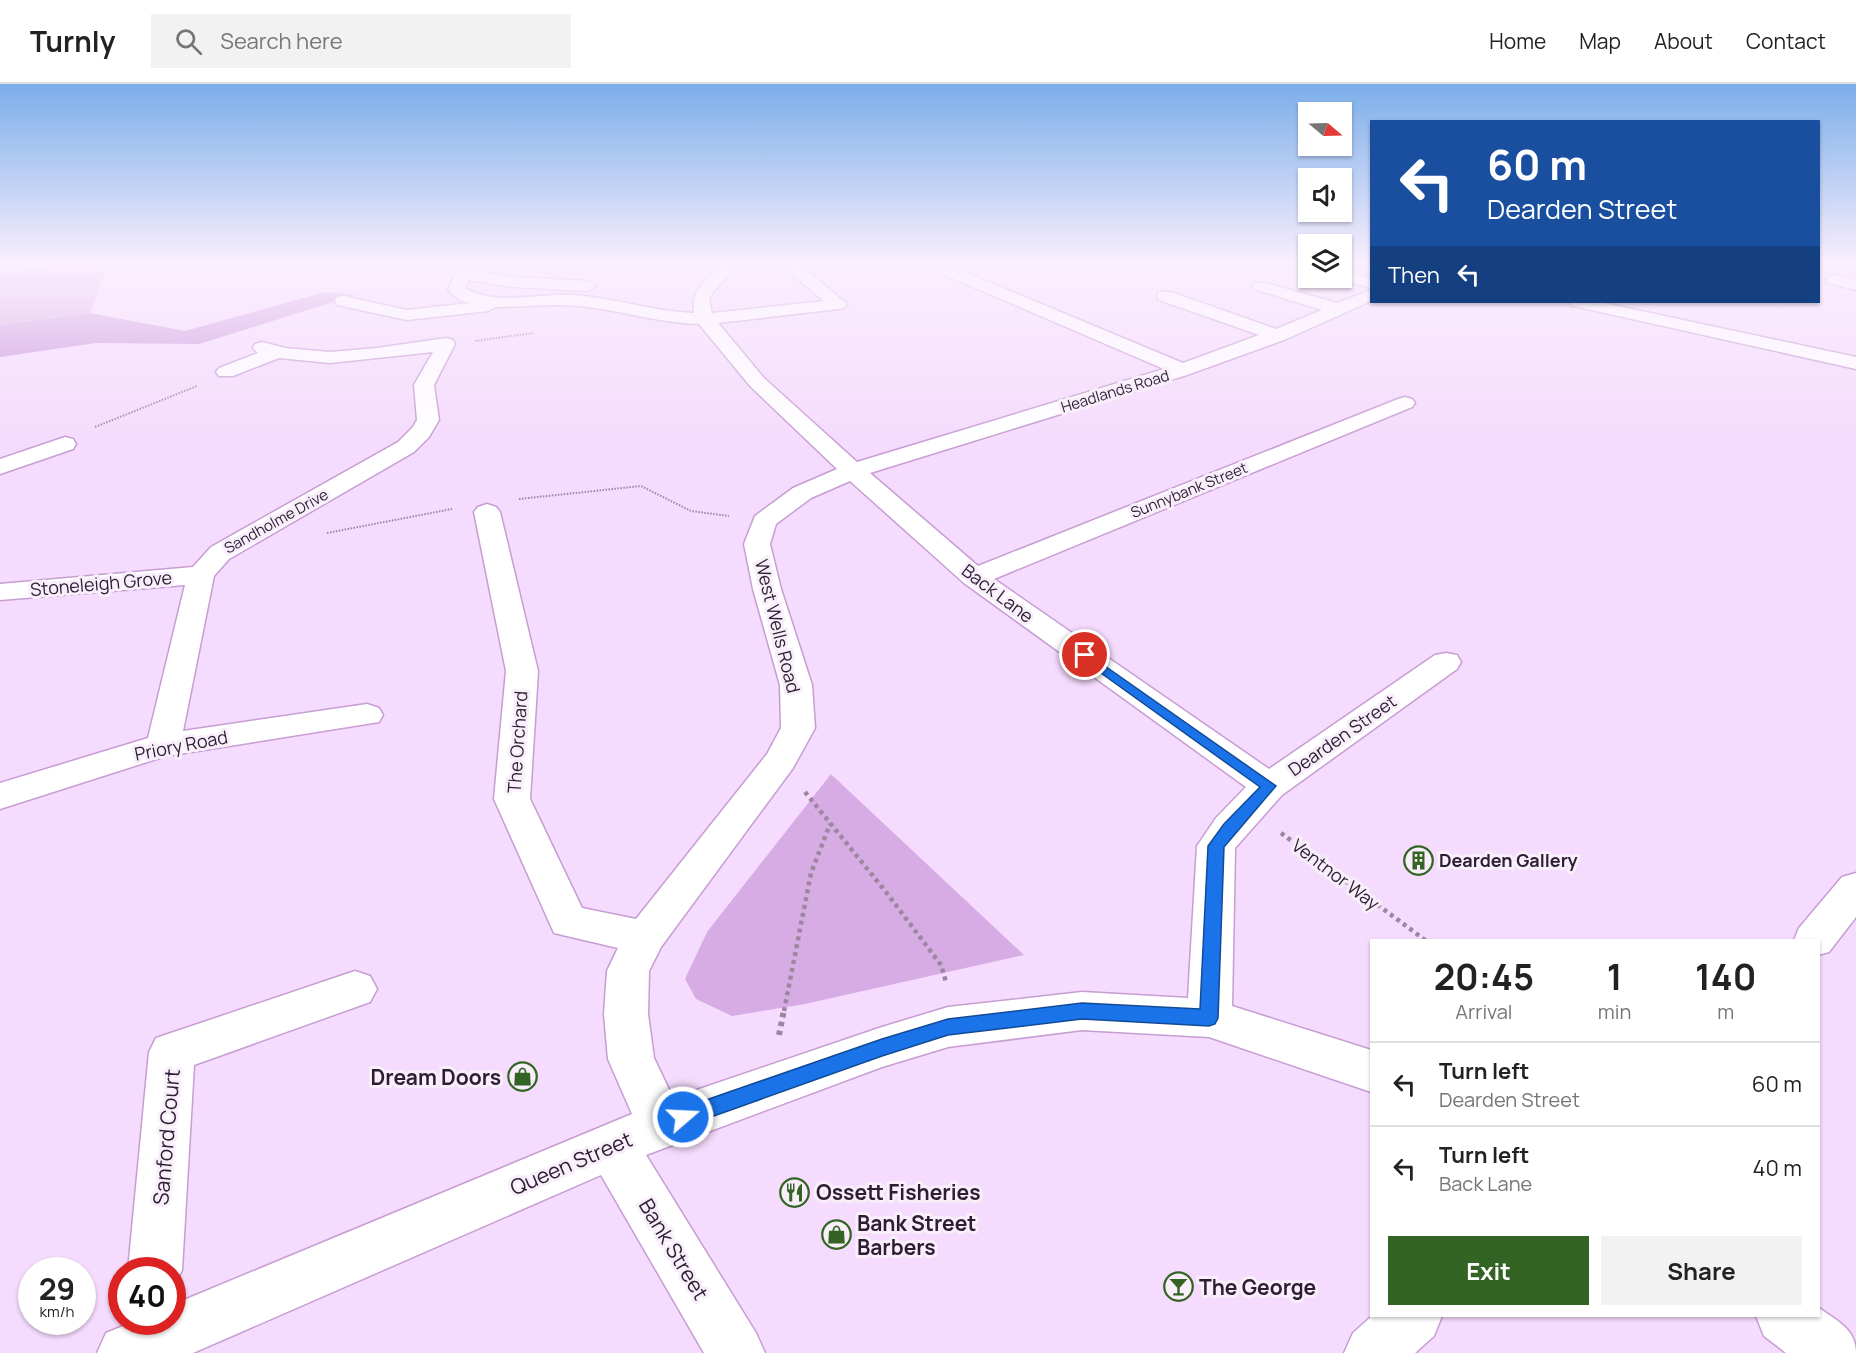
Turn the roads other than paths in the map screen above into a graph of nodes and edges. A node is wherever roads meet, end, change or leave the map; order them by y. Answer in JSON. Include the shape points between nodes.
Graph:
{"nodes":[{"id":1,"x":709,"y":324,"type":"edge"},
{"id":2,"x":1074,"y":324,"type":"edge"},
{"id":3,"x":1245,"y":324,"type":"edge"},
{"id":4,"x":1305,"y":324,"type":"edge"},
{"id":5,"x":1679,"y":324,"type":"edge"},
{"id":6,"x":1278,"y":336,"type":"junction"},
{"id":7,"x":1856,"y":363,"type":"edge"},
{"id":8,"x":1182,"y":370,"type":"junction"},
{"id":9,"x":226,"y":372,"type":"road end"},
{"id":10,"x":1405,"y":403,"type":"dead end"},
{"id":11,"x":65,"y":444,"type":"road end"},
{"id":12,"x":853,"y":471,"type":"junction"},
{"id":13,"x":2,"y":472,"type":"edge"},
{"id":14,"x":487,"y":512,"type":"dead end"},
{"id":15,"x":201,"y":575,"type":"junction"},
{"id":16,"x":974,"y":577,"type":"junction"},
{"id":17,"x":0,"y":592,"type":"edge"},
{"id":18,"x":1446,"y":662,"type":"dead end"},
{"id":19,"x":367,"y":715,"type":"dead end"},
{"id":20,"x":162,"y":745,"type":"junction"},
{"id":21,"x":0,"y":796,"type":"edge"},
{"id":22,"x":1258,"y":797,"type":"junction"},
{"id":23,"x":1856,"y":888,"type":"edge"},
{"id":24,"x":645,"y":937,"type":"junction"},
{"id":25,"x":1815,"y":939,"type":"edge"},
{"id":26,"x":355,"y":989,"type":"dead end"},
{"id":27,"x":1209,"y":1018,"type":"junction"},
{"id":28,"x":1370,"y":1071,"type":"edge"},
{"id":29,"x":661,"y":1125,"type":"junction"},
{"id":30,"x":612,"y":1146,"type":"junction"},
{"id":31,"x":156,"y":1257,"type":"edge"},
{"id":32,"x":1413,"y":1317,"type":"edge"},
{"id":33,"x":1785,"y":1317,"type":"edge"},
{"id":34,"x":142,"y":1339,"type":"edge"},
{"id":35,"x":736,"y":1353,"type":"edge"},
{"id":36,"x":1373,"y":1353,"type":"edge"},
{"id":37,"x":1832,"y":1353,"type":"edge"}],
"edges":[{"from":1,"to":12,"type":"street","via":[[757,382]]},
{"from":2,"to":8,"type":"street"},
{"from":3,"to":6,"type":"street"},
{"from":4,"to":6,"type":"street","name":"Headlands Road"},
{"from":5,"to":7,"type":"street"},
{"from":6,"to":8,"type":"street","name":"Headlands Road"},
{"from":8,"to":12,"type":"street","name":"Headlands Road"},
{"from":9,"to":15,"type":"street","name":"Sandholme Drive","via":[[269,350],[336,358],[446,344],[424,385],[429,424],[420,435],[406,447],[220,553]]},
{"from":10,"to":16,"type":"street","name":"Sunnybank Street"},
{"from":11,"to":13,"type":"street"},
{"from":12,"to":16,"type":"street","name":"Back Lane"},
{"from":12,"to":24,"type":"street","name":"West Wells Road","via":[[802,493],[764,520],[757,544],[796,685],[798,728],[781,760]]},
{"from":14,"to":24,"type":"street","name":"The Orchard","via":[[522,671],[512,799],[568,922]]},
{"from":15,"to":17,"type":"street","name":"Stoneleigh Grove"},
{"from":15,"to":20,"type":"street","name":"Sandholme Drive"},
{"from":16,"to":22,"type":"street","name":"Back Lane"},
{"from":18,"to":22,"type":"street","name":"Dearden Street"},
{"from":19,"to":20,"type":"street","name":"Priory Road"},
{"from":20,"to":21,"type":"street","name":"Priory Road"},
{"from":22,"to":27,"type":"street","name":"Dearden Street","via":[[1216,846]]},
{"from":23,"to":25,"type":"street"},
{"from":24,"to":29,"type":"street","name":"West Wells Road","via":[[628,971],[626,1014],[631,1059]]},
{"from":26,"to":31,"type":"street","name":"Sanford Court","via":[[172,1052]]},
{"from":27,"to":28,"type":"street"},
{"from":27,"to":29,"type":"street","name":"Queen Street","via":[[1082,1011],[948,1027]]},
{"from":29,"to":30,"type":"street","name":"Queen Street"},
{"from":30,"to":34,"type":"street","name":"Queen Street"},
{"from":30,"to":35,"type":"street","name":"Bank Street"},
{"from":32,"to":36,"type":"street"},
{"from":33,"to":37,"type":"street"}]}
